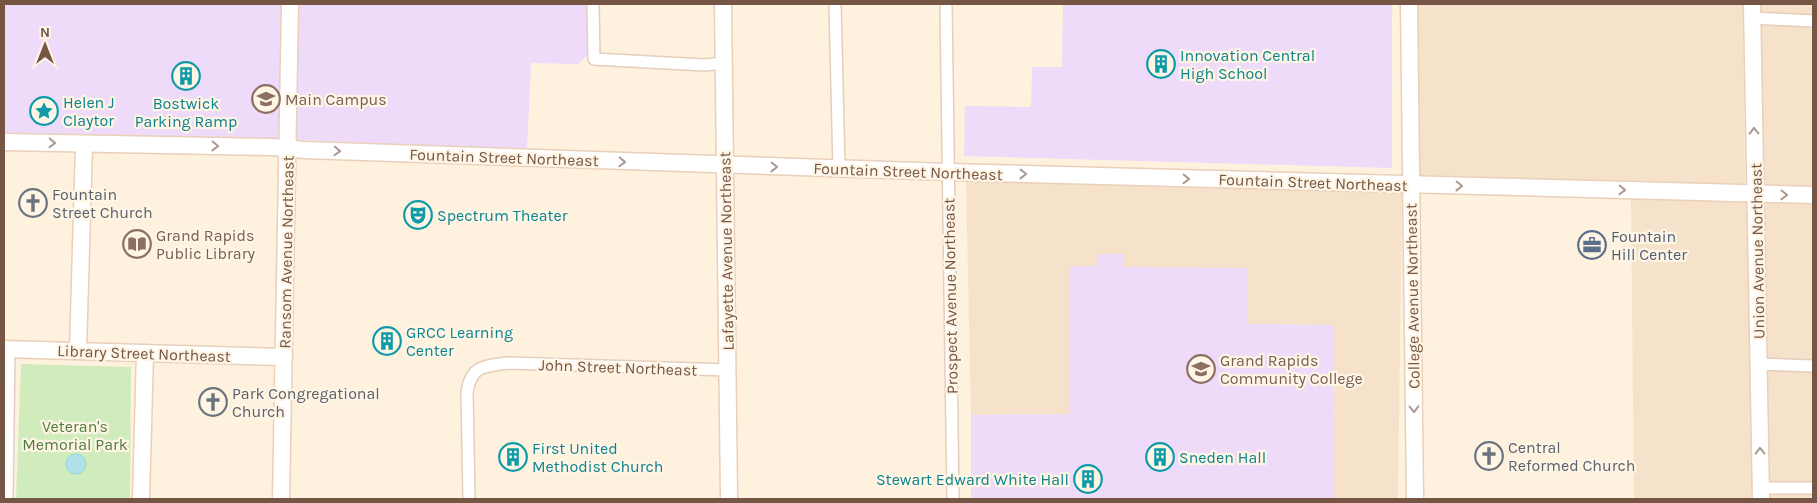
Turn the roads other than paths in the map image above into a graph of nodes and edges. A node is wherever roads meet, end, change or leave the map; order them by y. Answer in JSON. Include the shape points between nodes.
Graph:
{"nodes":[{"id":1,"x":290,"y":4,"type":"edge"},
{"id":2,"x":593,"y":4,"type":"edge"},
{"id":3,"x":723,"y":4,"type":"edge"},
{"id":4,"x":835,"y":4,"type":"edge"},
{"id":5,"x":946,"y":4,"type":"edge"},
{"id":6,"x":1408,"y":4,"type":"edge"},
{"id":7,"x":1752,"y":11,"type":"edge"},
{"id":8,"x":1813,"y":21,"type":"edge"},
{"id":9,"x":724,"y":63,"type":"junction"},
{"id":10,"x":4,"y":142,"type":"edge"},
{"id":11,"x":84,"y":144,"type":"junction"},
{"id":12,"x":288,"y":149,"type":"junction"},
{"id":13,"x":725,"y":165,"type":"junction"},
{"id":14,"x":839,"y":168,"type":"junction"},
{"id":15,"x":948,"y":172,"type":"junction"},
{"id":16,"x":1410,"y":185,"type":"junction"},
{"id":17,"x":1755,"y":194,"type":"junction"},
{"id":18,"x":1813,"y":195,"type":"edge"},
{"id":19,"x":7,"y":349,"type":"edge"},
{"id":20,"x":78,"y":351,"type":"junction"},
{"id":21,"x":144,"y":353,"type":"junction"},
{"id":22,"x":284,"y":357,"type":"junction"},
{"id":23,"x":1759,"y":364,"type":"junction"},
{"id":24,"x":1813,"y":366,"type":"edge"},
{"id":25,"x":728,"y":370,"type":"junction"},
{"id":26,"x":1813,"y":488,"type":"edge"},
{"id":27,"x":1761,"y":494,"type":"edge"},
{"id":28,"x":8,"y":499,"type":"edge"},
{"id":29,"x":141,"y":499,"type":"edge"},
{"id":30,"x":281,"y":499,"type":"edge"},
{"id":31,"x":469,"y":499,"type":"edge"},
{"id":32,"x":728,"y":499,"type":"edge"},
{"id":33,"x":953,"y":499,"type":"edge"},
{"id":34,"x":1415,"y":499,"type":"edge"}],
"edges":[{"from":1,"to":12,"type":"street","name":"Ransom Avenue Northeast"},
{"from":2,"to":9,"type":"street","via":[[594,59]]},
{"from":3,"to":9,"type":"street","name":"Lafayette Avenue Northeast"},
{"from":4,"to":14,"type":"street"},
{"from":5,"to":15,"type":"street","name":"Prospect Avenue Northeast"},
{"from":6,"to":16,"type":"street","name":"College Avenue Northeast"},
{"from":7,"to":8,"type":"street"},
{"from":17,"to":7,"type":"street","name":"Union Avenue Northeast","one_way":true},
{"from":9,"to":13,"type":"street","name":"Lafayette Avenue Northeast"},
{"from":10,"to":11,"type":"street","name":"Fountain Street Northeast","one_way":true},
{"from":11,"to":12,"type":"street","name":"Fountain Street Northeast","one_way":true},
{"from":11,"to":20,"type":"street"},
{"from":12,"to":13,"type":"street","name":"Fountain Street Northeast","one_way":true},
{"from":12,"to":22,"type":"street","name":"Ransom Avenue Northeast"},
{"from":13,"to":14,"type":"street","name":"Fountain Street Northeast","one_way":true},
{"from":13,"to":25,"type":"street","name":"Lafayette Avenue Northeast"},
{"from":14,"to":15,"type":"street","name":"Fountain Street Northeast"},
{"from":15,"to":16,"type":"street","name":"Fountain Street Northeast","one_way":true},
{"from":15,"to":33,"type":"street","name":"Prospect Avenue Northeast"},
{"from":16,"to":17,"type":"street","name":"Fountain Street Northeast","one_way":true},
{"from":16,"to":34,"type":"street","name":"College Avenue Northeast","one_way":true},
{"from":17,"to":18,"type":"street","name":"Fountain Street Northeast","one_way":true},
{"from":17,"to":23,"type":"street","name":"Union Avenue Northeast"},
{"from":19,"to":20,"type":"street","name":"Library Street Northeast"},
{"from":19,"to":28,"type":"street"},
{"from":20,"to":21,"type":"street","name":"Library Street Northeast"},
{"from":21,"to":22,"type":"street","name":"Library Street Northeast"},
{"from":21,"to":29,"type":"street"},
{"from":22,"to":30,"type":"street","name":"Ransom Avenue Northeast"},
{"from":23,"to":24,"type":"street"},
{"from":27,"to":23,"type":"street","name":"Union Avenue Northeast","one_way":true},
{"from":25,"to":31,"type":"street","name":"John Street Northeast","via":[[509,364],[486,366],[475,371],[469,379]]},
{"from":25,"to":32,"type":"street","name":"Lafayette Avenue Northeast"},
{"from":26,"to":27,"type":"street"}]}
